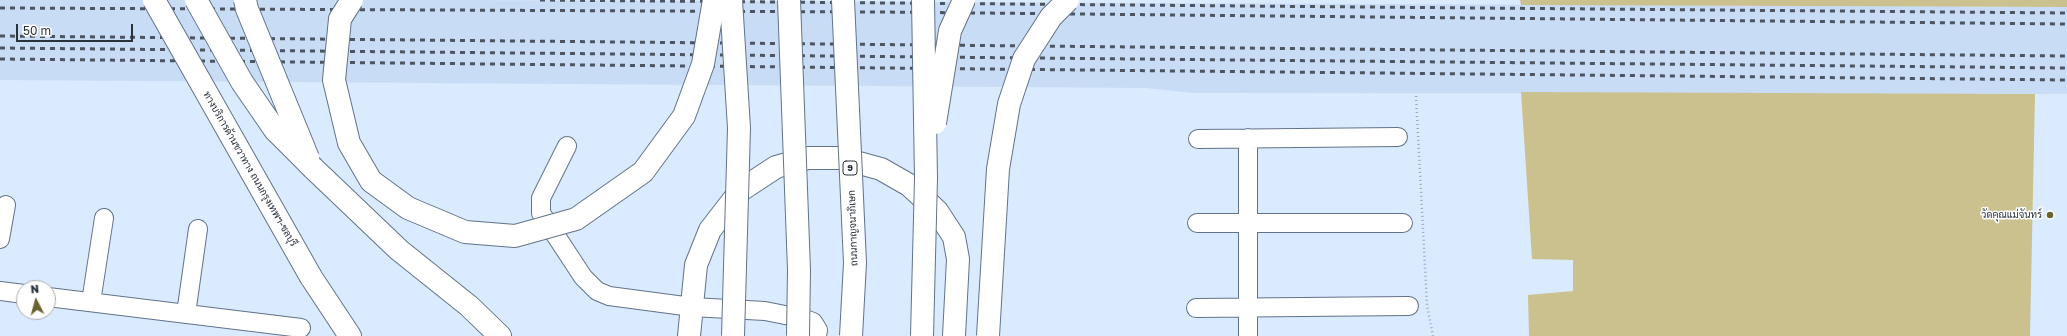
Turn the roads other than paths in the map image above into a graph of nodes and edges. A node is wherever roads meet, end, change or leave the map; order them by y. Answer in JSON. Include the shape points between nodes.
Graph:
{"nodes":[{"id":1,"x":154,"y":0,"type":"edge"},
{"id":2,"x":196,"y":0,"type":"edge"},
{"id":3,"x":246,"y":0,"type":"edge"},
{"id":4,"x":352,"y":0,"type":"edge"},
{"id":5,"x":714,"y":0,"type":"edge"},
{"id":6,"x":731,"y":0,"type":"edge"},
{"id":7,"x":789,"y":0,"type":"edge"},
{"id":8,"x":843,"y":0,"type":"edge"},
{"id":9,"x":923,"y":0,"type":"edge"},
{"id":10,"x":964,"y":0,"type":"edge"},
{"id":11,"x":1068,"y":0,"type":"edge"},
{"id":12,"x":1398,"y":136,"type":"dead end"},
{"id":13,"x":1248,"y":138,"type":"junction"},
{"id":14,"x":1198,"y":139,"type":"dead end"},
{"id":15,"x":567,"y":146,"type":"dead end"},
{"id":16,"x":313,"y":168,"type":"junction"},
{"id":17,"x":926,"y":178,"type":"junction"},
{"id":18,"x":6,"y":205,"type":"dead end"},
{"id":19,"x":104,"y":218,"type":"dead end"},
{"id":20,"x":1197,"y":223,"type":"dead end"},
{"id":21,"x":1248,"y":223,"type":"junction"},
{"id":22,"x":1402,"y":223,"type":"dead end"},
{"id":23,"x":198,"y":228,"type":"dead end"},
{"id":24,"x":0,"y":239,"type":"edge"},
{"id":25,"x":0,"y":291,"type":"edge"},
{"id":26,"x":16,"y":293,"type":"edge"},
{"id":27,"x":56,"y":298,"type":"edge"},
{"id":28,"x":91,"y":302,"type":"junction"},
{"id":29,"x":1248,"y":306,"type":"junction"},
{"id":30,"x":1409,"y":306,"type":"dead end"},
{"id":31,"x":692,"y":307,"type":"junction"},
{"id":32,"x":1196,"y":308,"type":"dead end"},
{"id":33,"x":186,"y":314,"type":"junction"},
{"id":34,"x":301,"y":328,"type":"dead end"},
{"id":35,"x":350,"y":336,"type":"edge"},
{"id":36,"x":500,"y":336,"type":"edge"},
{"id":37,"x":689,"y":336,"type":"edge"},
{"id":38,"x":733,"y":336,"type":"edge"},
{"id":39,"x":798,"y":336,"type":"edge"},
{"id":40,"x":817,"y":336,"type":"edge"},
{"id":41,"x":851,"y":336,"type":"edge"},
{"id":42,"x":922,"y":336,"type":"edge"},
{"id":43,"x":954,"y":336,"type":"edge"},
{"id":44,"x":988,"y":336,"type":"edge"},
{"id":45,"x":1248,"y":336,"type":"edge"}],
"edges":[{"from":1,"to":35,"type":"main road","name":"ทางบริการด้านขวาทาง ถนนกรุงเทพฯ-ชลบุรี","bridge":true,"via":[[311,277]]},
{"from":2,"to":16,"type":"main road","bridge":true,"via":[[242,82],[275,130]]},
{"from":3,"to":16,"type":"main road","bridge":true,"via":[[247,9]]},
{"from":4,"to":5,"type":"main road","bridge":true,"via":[[340,19],[334,80],[349,143],[371,181],[408,208],[465,232],[515,236],[576,219],[643,172],[684,116],[703,64]]},
{"from":6,"to":38,"type":"main road","bridge":true,"via":[[739,128]]},
{"from":7,"to":39,"type":"main road","bridge":true,"via":[[799,270]]},
{"from":8,"to":41,"type":"main road","name":"ถนนกาญจนาภิเษก","number":"9","bridge":true,"via":[[855,263]]},
{"from":9,"to":17,"type":"main road","bridge":true},
{"from":10,"to":17,"type":"main road","bridge":true,"via":[[950,31]]},
{"from":11,"to":44,"type":"main road","bridge":true,"via":[[1051,17],[1024,59],[1008,104],[998,169]]},
{"from":12,"to":13,"type":"street"},
{"from":13,"to":14,"type":"street"},
{"from":13,"to":21,"type":"street"},
{"from":15,"to":31,"type":"street","via":[[541,198],[541,213],[583,277],[597,291],[609,296]]},
{"from":16,"to":36,"type":"main road","via":[[399,250],[468,306]]},
{"from":17,"to":42,"type":"main road","bridge":true},
{"from":18,"to":24,"type":"street"},
{"from":19,"to":28,"type":"street"},
{"from":20,"to":21,"type":"street"},
{"from":21,"to":22,"type":"street"},
{"from":21,"to":29,"type":"street"},
{"from":23,"to":33,"type":"street"},
{"from":25,"to":26,"type":"street"},
{"from":27,"to":28,"type":"street"},
{"from":28,"to":33,"type":"street"},
{"from":29,"to":30,"type":"street"},
{"from":29,"to":32,"type":"street"},
{"from":29,"to":45,"type":"street"},
{"from":31,"to":37,"type":"main road"},
{"from":31,"to":40,"type":"street","via":[[765,311],[805,319],[813,322],[818,330]]},
{"from":31,"to":43,"type":"main road","via":[[696,266],[710,230],[741,190],[776,167],[808,158],[840,158],[881,169],[909,185],[937,211],[954,237],[958,258]]},
{"from":33,"to":34,"type":"street"}]}
